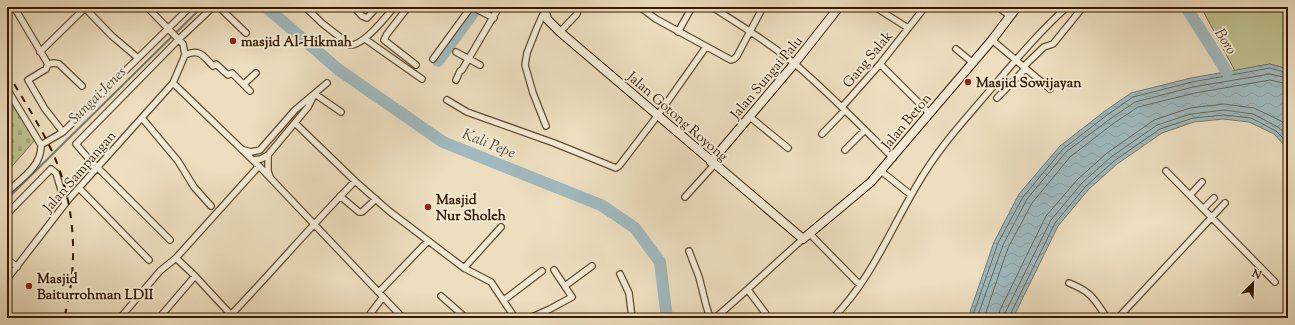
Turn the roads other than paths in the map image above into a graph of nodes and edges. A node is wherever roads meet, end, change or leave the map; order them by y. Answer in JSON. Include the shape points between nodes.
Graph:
{"nodes":[{"id":1,"x":14,"y":7,"type":"edge"},
{"id":2,"x":86,"y":7,"type":"edge"},
{"id":3,"x":147,"y":7,"type":"edge"},
{"id":4,"x":190,"y":7,"type":"edge"},
{"id":5,"x":213,"y":7,"type":"edge"},
{"id":6,"x":219,"y":7,"type":"edge"},
{"id":7,"x":305,"y":7,"type":"edge"},
{"id":8,"x":354,"y":7,"type":"edge"},
{"id":9,"x":377,"y":7,"type":"edge"},
{"id":10,"x":394,"y":7,"type":"edge"},
{"id":11,"x":408,"y":7,"type":"edge"},
{"id":12,"x":471,"y":7,"type":"edge"},
{"id":13,"x":499,"y":7,"type":"edge"},
{"id":14,"x":578,"y":7,"type":"edge"},
{"id":15,"x":640,"y":7,"type":"edge"},
{"id":16,"x":692,"y":7,"type":"edge"},
{"id":17,"x":712,"y":7,"type":"edge"},
{"id":18,"x":763,"y":7,"type":"edge"},
{"id":19,"x":839,"y":7,"type":"edge"},
{"id":20,"x":875,"y":7,"type":"edge"},
{"id":21,"x":925,"y":7,"type":"edge"},
{"id":22,"x":998,"y":7,"type":"edge"},
{"id":23,"x":1017,"y":7,"type":"edge"},
{"id":24,"x":1067,"y":7,"type":"edge"},
{"id":25,"x":1083,"y":7,"type":"edge"},
{"id":26,"x":544,"y":9,"type":"edge"},
{"id":27,"x":1010,"y":16,"type":"junction"},
{"id":28,"x":494,"y":18,"type":"junction"},
{"id":29,"x":908,"y":28,"type":"junction"},
{"id":30,"x":169,"y":29,"type":"junction"},
{"id":31,"x":560,"y":32,"type":"junction"},
{"id":32,"x":678,"y":32,"type":"junction"},
{"id":33,"x":750,"y":32,"type":"junction"},
{"id":34,"x":246,"y":33,"type":"dead end"},
{"id":35,"x":178,"y":38,"type":"junction"},
{"id":36,"x":364,"y":38,"type":"junction"},
{"id":37,"x":992,"y":40,"type":"junction"},
{"id":38,"x":706,"y":47,"type":"junction"},
{"id":39,"x":956,"y":49,"type":"dead end"},
{"id":40,"x":40,"y":52,"type":"junction"},
{"id":41,"x":456,"y":52,"type":"dead end"},
{"id":42,"x":185,"y":55,"type":"junction"},
{"id":43,"x":138,"y":58,"type":"junction"},
{"id":44,"x":433,"y":59,"type":"dead end"},
{"id":45,"x":469,"y":59,"type":"junction"},
{"id":46,"x":1016,"y":61,"type":"junction"},
{"id":47,"x":973,"y":63,"type":"junction"},
{"id":48,"x":48,"y":64,"type":"junction"},
{"id":49,"x":794,"y":64,"type":"junction"},
{"id":50,"x":880,"y":64,"type":"junction"},
{"id":51,"x":416,"y":65,"type":"dead end"},
{"id":52,"x":480,"y":65,"type":"dead end"},
{"id":53,"x":1024,"y":68,"type":"junction"},
{"id":54,"x":256,"y":73,"type":"dead end"},
{"id":55,"x":422,"y":79,"type":"dead end"},
{"id":56,"x":456,"y":80,"type":"dead end"},
{"id":57,"x":174,"y":83,"type":"junction"},
{"id":58,"x":327,"y":83,"type":"dead end"},
{"id":59,"x":244,"y":84,"type":"junction"},
{"id":60,"x":82,"y":86,"type":"dead end"},
{"id":61,"x":7,"y":89,"type":"edge"},
{"id":62,"x":1050,"y":89,"type":"dead end"},
{"id":63,"x":250,"y":91,"type":"dead end"},
{"id":64,"x":314,"y":94,"type":"junction"},
{"id":65,"x":997,"y":98,"type":"dead end"},
{"id":66,"x":448,"y":100,"type":"dead end"},
{"id":67,"x":843,"y":108,"type":"junction"},
{"id":68,"x":341,"y":112,"type":"dead end"},
{"id":69,"x":929,"y":113,"type":"junction"},
{"id":70,"x":658,"y":115,"type":"junction"},
{"id":71,"x":750,"y":117,"type":"junction"},
{"id":72,"x":142,"y":118,"type":"junction"},
{"id":73,"x":295,"y":123,"type":"junction"},
{"id":74,"x":546,"y":126,"type":"dead end"},
{"id":75,"x":865,"y":130,"type":"junction"},
{"id":76,"x":63,"y":132,"type":"junction"},
{"id":77,"x":822,"y":134,"type":"dead end"},
{"id":78,"x":41,"y":145,"type":"junction"},
{"id":79,"x":788,"y":148,"type":"dead end"},
{"id":80,"x":242,"y":150,"type":"junction"},
{"id":81,"x":845,"y":150,"type":"dead end"},
{"id":82,"x":268,"y":155,"type":"junction"},
{"id":83,"x":893,"y":158,"type":"junction"},
{"id":84,"x":253,"y":160,"type":"junction"},
{"id":85,"x":713,"y":163,"type":"junction"},
{"id":86,"x":259,"y":166,"type":"junction"},
{"id":87,"x":98,"y":167,"type":"junction"},
{"id":88,"x":881,"y":171,"type":"junction"},
{"id":89,"x":1166,"y":171,"type":"dead end"},
{"id":90,"x":270,"y":178,"type":"junction"},
{"id":91,"x":355,"y":181,"type":"junction"},
{"id":92,"x":1202,"y":182,"type":"dead end"},
{"id":93,"x":79,"y":188,"type":"junction"},
{"id":94,"x":7,"y":192,"type":"edge"},
{"id":95,"x":911,"y":195,"type":"junction"},
{"id":96,"x":1190,"y":195,"type":"junction"},
{"id":97,"x":340,"y":196,"type":"junction"},
{"id":98,"x":685,"y":198,"type":"dead end"},
{"id":99,"x":1214,"y":198,"type":"dead end"},
{"id":100,"x":376,"y":199,"type":"junction"},
{"id":101,"x":65,"y":203,"type":"junction"},
{"id":102,"x":1225,"y":203,"type":"dead end"},
{"id":103,"x":211,"y":206,"type":"dead end"},
{"id":104,"x":1203,"y":209,"type":"junction"},
{"id":105,"x":7,"y":214,"type":"edge"},
{"id":106,"x":1211,"y":217,"type":"junction"},
{"id":107,"x":313,"y":224,"type":"junction"},
{"id":108,"x":501,"y":227,"type":"dead end"},
{"id":109,"x":806,"y":237,"type":"junction"},
{"id":110,"x":170,"y":240,"type":"dead end"},
{"id":111,"x":428,"y":241,"type":"junction"},
{"id":112,"x":689,"y":251,"type":"dead end"},
{"id":113,"x":176,"y":258,"type":"junction"},
{"id":114,"x":7,"y":259,"type":"edge"},
{"id":115,"x":149,"y":260,"type":"dead end"},
{"id":116,"x":592,"y":266,"type":"dead end"},
{"id":117,"x":17,"y":267,"type":"junction"},
{"id":118,"x":464,"y":268,"type":"junction"},
{"id":119,"x":554,"y":270,"type":"dead end"},
{"id":120,"x":542,"y":271,"type":"dead end"},
{"id":121,"x":620,"y":274,"type":"dead end"},
{"id":122,"x":196,"y":276,"type":"junction"},
{"id":123,"x":7,"y":279,"type":"edge"},
{"id":124,"x":1274,"y":282,"type":"dead end"},
{"id":125,"x":1069,"y":283,"type":"dead end"},
{"id":126,"x":860,"y":285,"type":"junction"},
{"id":127,"x":564,"y":286,"type":"junction"},
{"id":128,"x":748,"y":290,"type":"junction"},
{"id":129,"x":379,"y":292,"type":"junction"},
{"id":130,"x":441,"y":296,"type":"dead end"},
{"id":131,"x":383,"y":297,"type":"junction"},
{"id":132,"x":504,"y":300,"type":"junction"},
{"id":133,"x":231,"y":317,"type":"edge"},
{"id":134,"x":120,"y":318,"type":"edge"},
{"id":135,"x":159,"y":318,"type":"edge"},
{"id":136,"x":367,"y":318,"type":"edge"},
{"id":137,"x":403,"y":318,"type":"edge"},
{"id":138,"x":466,"y":318,"type":"edge"},
{"id":139,"x":515,"y":318,"type":"edge"},
{"id":140,"x":530,"y":318,"type":"edge"},
{"id":141,"x":632,"y":318,"type":"edge"},
{"id":142,"x":710,"y":318,"type":"edge"},
{"id":143,"x":715,"y":318,"type":"edge"},
{"id":144,"x":769,"y":318,"type":"edge"},
{"id":145,"x":833,"y":318,"type":"edge"},
{"id":146,"x":1107,"y":318,"type":"edge"},
{"id":147,"x":1118,"y":318,"type":"edge"}],
"edges":[{"from":1,"to":40,"type":"street"},
{"from":2,"to":40,"type":"street"},
{"from":2,"to":43,"type":"street","via":[[112,36]]},
{"from":3,"to":30,"type":"street"},
{"from":4,"to":30,"type":"street"},
{"from":5,"to":35,"type":"street"},
{"from":6,"to":34,"type":"street"},
{"from":7,"to":36,"type":"street","via":[[350,45],[357,44]]},
{"from":8,"to":9,"type":"street","via":[[367,18]]},
{"from":10,"to":36,"type":"street"},
{"from":11,"to":51,"type":"street","via":[[384,40]]},
{"from":12,"to":28,"type":"street"},
{"from":12,"to":44,"type":"street"},
{"from":13,"to":28,"type":"street"},
{"from":14,"to":31,"type":"street","via":[[577,14]]},
{"from":15,"to":32,"type":"street"},
{"from":16,"to":32,"type":"street"},
{"from":17,"to":33,"type":"street"},
{"from":18,"to":33,"type":"street"},
{"from":19,"to":49,"type":"main road","name":"Jalan Sungai Palu"},
{"from":20,"to":29,"type":"street"},
{"from":21,"to":29,"type":"street","name":"Gang Salak"},
{"from":22,"to":27,"type":"street"},
{"from":23,"to":27,"type":"main road","name":"Jalan Beton"},
{"from":24,"to":46,"type":"street"},
{"from":25,"to":53,"type":"street","via":[[1053,44],[1044,47]]},
{"from":26,"to":31,"type":"main road","name":"Jalan Gotong Royong","via":[[547,19]]},
{"from":26,"to":74,"type":"street","via":[[525,65]]},
{"from":27,"to":37,"type":"main road","name":"Jalan Beton"},
{"from":28,"to":45,"type":"street"},
{"from":29,"to":50,"type":"street","name":"Gang Salak"},
{"from":30,"to":35,"type":"street"},
{"from":30,"to":43,"type":"street"},
{"from":31,"to":70,"type":"main road","name":"Jalan Gotong Royong"},
{"from":32,"to":38,"type":"street"},
{"from":33,"to":38,"type":"street","via":[[734,59],[731,60]]},
{"from":33,"to":49,"type":"street"},
{"from":35,"to":42,"type":"street","via":[[183,44]]},
{"from":35,"to":87,"type":"street","via":[[77,142],[78,147]]},
{"from":36,"to":55,"type":"street"},
{"from":37,"to":46,"type":"street"},
{"from":37,"to":47,"type":"main road","name":"Jalan Beton"},
{"from":38,"to":70,"type":"street"},
{"from":39,"to":47,"type":"street"},
{"from":40,"to":48,"type":"street"},
{"from":41,"to":45,"type":"street"},
{"from":42,"to":57,"type":"street"},
{"from":42,"to":59,"type":"street","via":[[192,52],[200,53],[213,66],[216,64],[228,75],[232,73]]},
{"from":43,"to":76,"type":"street"},
{"from":45,"to":52,"type":"street"},
{"from":45,"to":56,"type":"street"},
{"from":46,"to":53,"type":"street"},
{"from":46,"to":95,"type":"street","via":[[939,150]]},
{"from":47,"to":69,"type":"main road","name":"Jalan Beton"},
{"from":48,"to":60,"type":"street","via":[[59,64]]},
{"from":48,"to":76,"type":"street","via":[[46,69],[28,80]]},
{"from":49,"to":67,"type":"street"},
{"from":49,"to":71,"type":"main road","name":"Jalan Sungai Palu"},
{"from":50,"to":67,"type":"street","name":"Gang Salak"},
{"from":50,"to":69,"type":"street"},
{"from":53,"to":62,"type":"street"},
{"from":53,"to":65,"type":"street"},
{"from":54,"to":59,"type":"street"},
{"from":57,"to":72,"type":"street","name":"Jalan Sampangan"},
{"from":57,"to":80,"type":"street"},
{"from":58,"to":64,"type":"street"},
{"from":59,"to":63,"type":"street"},
{"from":61,"to":78,"type":"street"},
{"from":64,"to":68,"type":"street"},
{"from":64,"to":73,"type":"street","via":[[308,107]]},
{"from":64,"to":80,"type":"street","via":[[295,110],[260,150]]},
{"from":66,"to":70,"type":"street","via":[[467,112],[616,168]]},
{"from":67,"to":75,"type":"street"},
{"from":67,"to":77,"type":"street","name":"Gang Salak"},
{"from":69,"to":83,"type":"main road","name":"Jalan Beton"},
{"from":70,"to":85,"type":"main road","name":"Jalan Gotong Royong"},
{"from":71,"to":79,"type":"street"},
{"from":71,"to":85,"type":"main road","name":"Jalan Sungai Palu"},
{"from":72,"to":87,"type":"street","name":"Jalan Sampangan"},
{"from":72,"to":103,"type":"street"},
{"from":73,"to":82,"type":"street"},
{"from":73,"to":91,"type":"street"},
{"from":75,"to":81,"type":"street"},
{"from":75,"to":83,"type":"street"},
{"from":76,"to":78,"type":"street"},
{"from":78,"to":94,"type":"street","via":[[42,152],[37,163]]},
{"from":80,"to":84,"type":"street"},
{"from":82,"to":84,"type":"street"},
{"from":82,"to":90,"type":"street"},
{"from":83,"to":88,"type":"main road","name":"Jalan Beton"},
{"from":84,"to":86,"type":"street"},
{"from":85,"to":98,"type":"street"},
{"from":85,"to":109,"type":"main road","name":"Jalan Gotong Royong"},
{"from":86,"to":90,"type":"street"},
{"from":86,"to":113,"type":"street"},
{"from":87,"to":93,"type":"street","name":"Jalan Sampangan"},
{"from":87,"to":110,"type":"street"},
{"from":88,"to":95,"type":"street"},
{"from":88,"to":109,"type":"main road","name":"Jalan Beton"},
{"from":89,"to":96,"type":"street"},
{"from":90,"to":107,"type":"street"},
{"from":91,"to":97,"type":"street"},
{"from":91,"to":100,"type":"street"},
{"from":92,"to":96,"type":"street"},
{"from":93,"to":101,"type":"street","name":"Jalan Sampangan"},
{"from":93,"to":115,"type":"street"},
{"from":95,"to":126,"type":"street"},
{"from":96,"to":104,"type":"street"},
{"from":97,"to":100,"type":"street","via":[[359,212]]},
{"from":97,"to":107,"type":"street"},
{"from":99,"to":104,"type":"street"},
{"from":100,"to":111,"type":"street"},
{"from":101,"to":105,"type":"street","via":[[56,173],[51,169]]},
{"from":101,"to":117,"type":"street","name":"Jalan Sampangan"},
{"from":102,"to":106,"type":"street"},
{"from":104,"to":106,"type":"street"},
{"from":106,"to":124,"type":"street"},
{"from":106,"to":147,"type":"street"},
{"from":107,"to":129,"type":"street"},
{"from":107,"to":133,"type":"street"},
{"from":108,"to":118,"type":"street"},
{"from":109,"to":126,"type":"street"},
{"from":109,"to":128,"type":"street"},
{"from":111,"to":118,"type":"street"},
{"from":111,"to":129,"type":"street"},
{"from":112,"to":142,"type":"street"},
{"from":113,"to":122,"type":"street"},
{"from":113,"to":134,"type":"street","via":[[160,271]]},
{"from":114,"to":117,"type":"street"},
{"from":116,"to":127,"type":"street"},
{"from":117,"to":123,"type":"street","name":"Jalan Sampangan"},
{"from":118,"to":132,"type":"street","via":[[491,282]]},
{"from":119,"to":127,"type":"street"},
{"from":120,"to":132,"type":"street"},
{"from":121,"to":141,"type":"street","via":[[629,293]]},
{"from":122,"to":133,"type":"street"},
{"from":122,"to":135,"type":"street"},
{"from":125,"to":146,"type":"street","via":[[1092,295]]},
{"from":126,"to":145,"type":"street"},
{"from":127,"to":140,"type":"street","via":[[571,297]]},
{"from":128,"to":143,"type":"street"},
{"from":128,"to":144,"type":"street"},
{"from":129,"to":131,"type":"street"},
{"from":130,"to":138,"type":"street"},
{"from":131,"to":136,"type":"street"},
{"from":131,"to":137,"type":"street"},
{"from":132,"to":139,"type":"street"}]}
